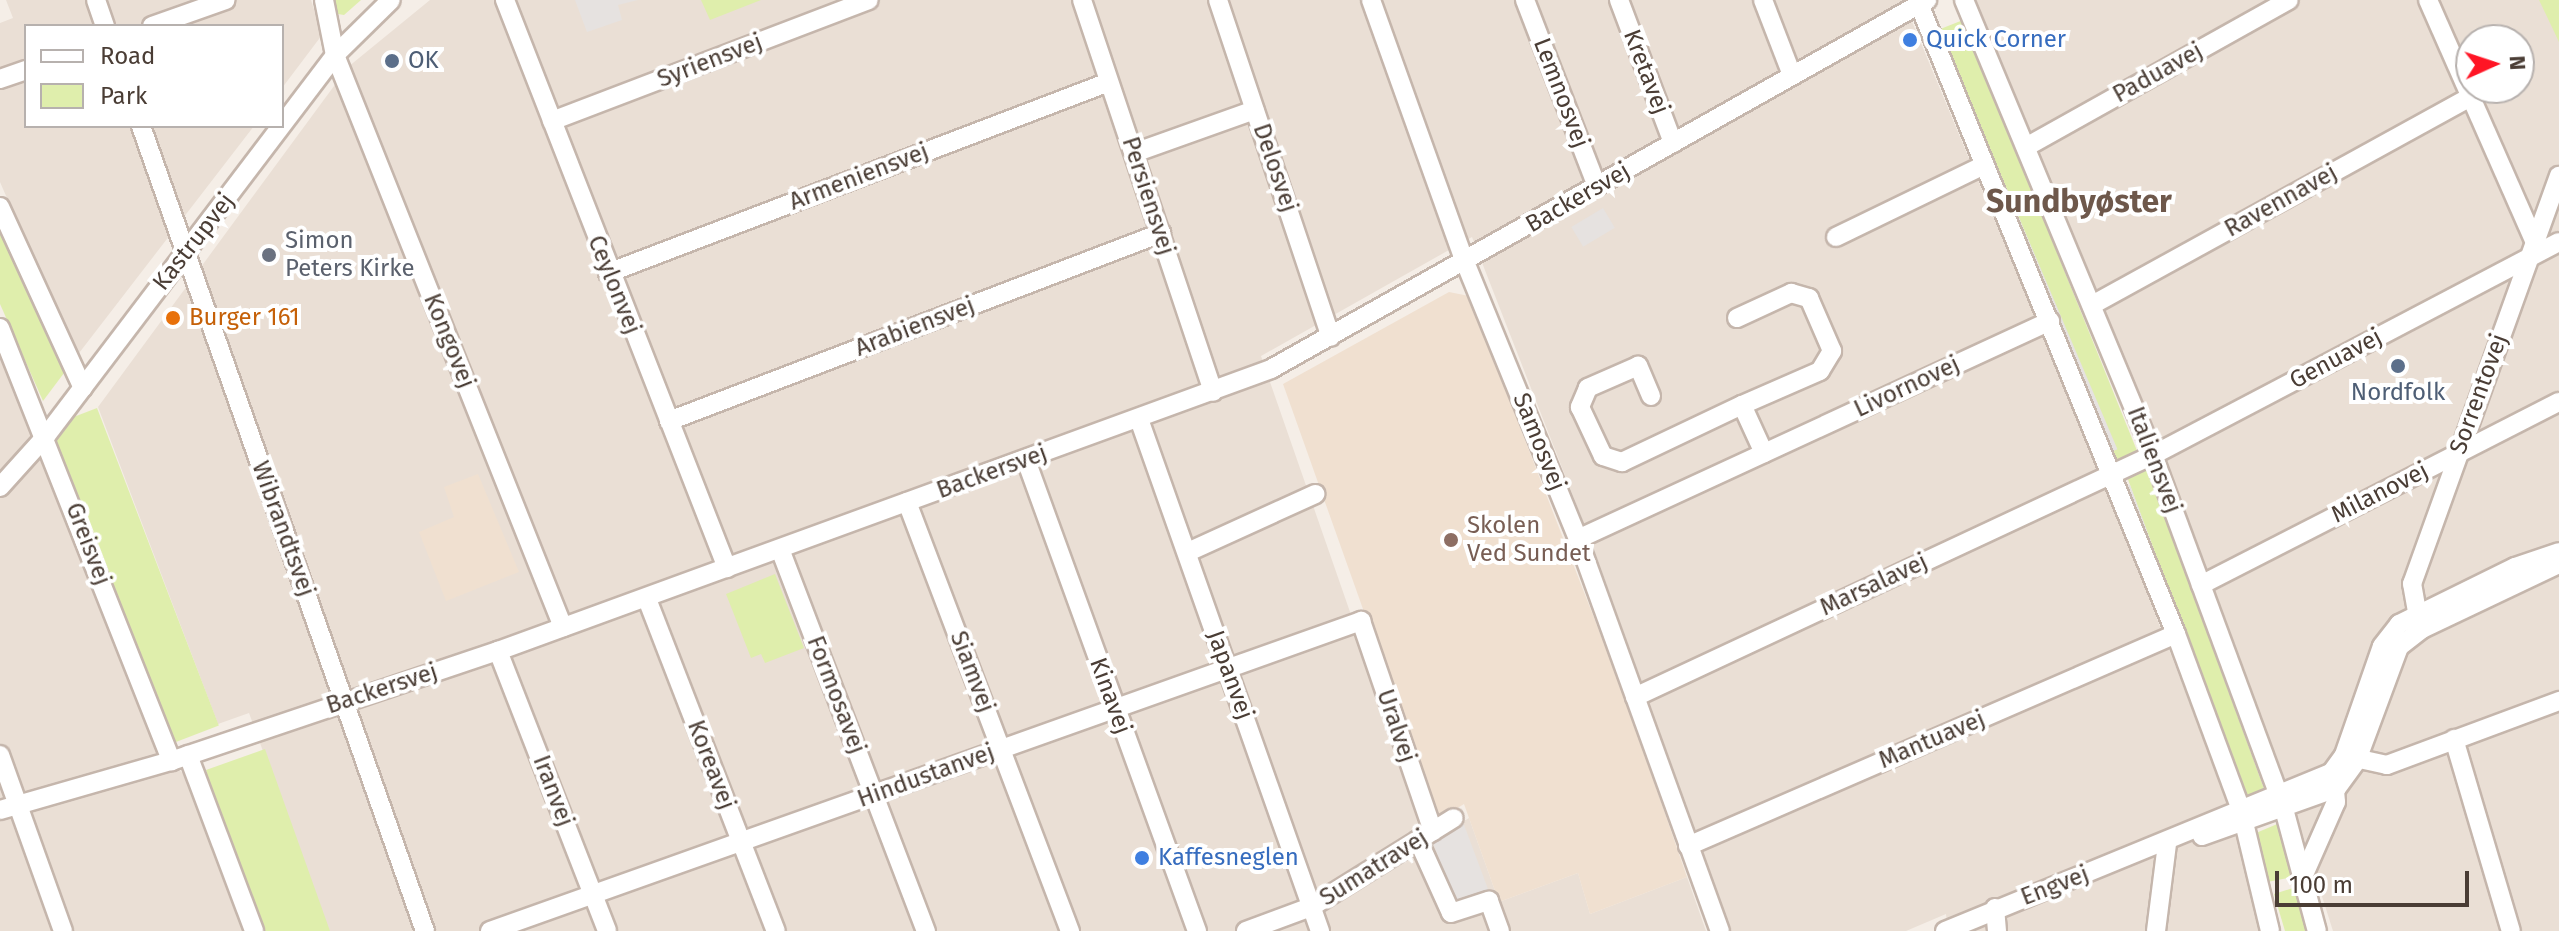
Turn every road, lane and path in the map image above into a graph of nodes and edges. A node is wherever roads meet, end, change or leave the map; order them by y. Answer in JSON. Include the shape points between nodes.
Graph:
{"nodes":[{"id":1,"x":96,"y":0,"type":"edge"},
{"id":2,"x":226,"y":0,"type":"edge"},
{"id":3,"x":324,"y":0,"type":"edge"},
{"id":4,"x":391,"y":0,"type":"edge"},
{"id":5,"x":505,"y":0,"type":"edge"},
{"id":6,"x":869,"y":0,"type":"edge"},
{"id":7,"x":1082,"y":0,"type":"edge"},
{"id":8,"x":1218,"y":0,"type":"edge"},
{"id":9,"x":1371,"y":0,"type":"edge"},
{"id":10,"x":1525,"y":0,"type":"edge"},
{"id":11,"x":1619,"y":0,"type":"edge"},
{"id":12,"x":1763,"y":0,"type":"edge"},
{"id":13,"x":1964,"y":0,"type":"edge"},
{"id":14,"x":2289,"y":0,"type":"edge"},
{"id":15,"x":2428,"y":0,"type":"edge"},
{"id":16,"x":1924,"y":1,"type":"edge"},
{"id":17,"x":104,"y":24,"type":"edge"},
{"id":18,"x":158,"y":24,"type":"edge"},
{"id":19,"x":335,"y":55,"type":"junction"},
{"id":20,"x":2455,"y":65,"type":"edge"},
{"id":21,"x":24,"y":71,"type":"edge"},
{"id":22,"x":1792,"y":75,"type":"junction"},
{"id":23,"x":0,"y":79,"type":"edge"},
{"id":24,"x":1109,"y":82,"type":"junction"},
{"id":25,"x":2458,"y":104,"type":"edge"},
{"id":26,"x":2471,"y":104,"type":"edge"},
{"id":27,"x":1255,"y":110,"type":"junction"},
{"id":28,"x":552,"y":121,"type":"junction"},
{"id":29,"x":284,"y":123,"type":"edge"},
{"id":30,"x":142,"y":128,"type":"edge"},
{"id":31,"x":280,"y":128,"type":"edge"},
{"id":32,"x":1673,"y":143,"type":"junction"},
{"id":33,"x":2026,"y":147,"type":"junction"},
{"id":34,"x":1134,"y":153,"type":"junction"},
{"id":35,"x":1984,"y":165,"type":"junction"},
{"id":36,"x":2559,"y":176,"type":"edge"},
{"id":37,"x":1597,"y":187,"type":"junction"},
{"id":38,"x":0,"y":207,"type":"edge"},
{"id":39,"x":1161,"y":233,"type":"junction"},
{"id":40,"x":1836,"y":237,"type":"dead end"},
{"id":41,"x":2559,"y":242,"type":"edge"},
{"id":42,"x":2531,"y":251,"type":"junction"},
{"id":43,"x":185,"y":255,"type":"junction"},
{"id":44,"x":1465,"y":262,"type":"junction"},
{"id":45,"x":608,"y":273,"type":"junction"},
{"id":46,"x":2092,"y":305,"type":"junction"},
{"id":47,"x":1737,"y":318,"type":"dead end"},
{"id":48,"x":2050,"y":321,"type":"junction"},
{"id":49,"x":0,"y":328,"type":"edge"},
{"id":50,"x":1331,"y":337,"type":"junction"},
{"id":51,"x":83,"y":388,"type":"junction"},
{"id":52,"x":1213,"y":392,"type":"junction"},
{"id":53,"x":1651,"y":396,"type":"dead end"},
{"id":54,"x":2559,"y":402,"type":"edge"},
{"id":55,"x":1742,"y":405,"type":"junction"},
{"id":56,"x":1139,"y":419,"type":"junction"},
{"id":57,"x":669,"y":421,"type":"junction"},
{"id":58,"x":46,"y":436,"type":"junction"},
{"id":59,"x":2458,"y":452,"type":"junction"},
{"id":60,"x":1764,"y":453,"type":"junction"},
{"id":61,"x":2153,"y":455,"type":"junction"},
{"id":62,"x":1026,"y":460,"type":"junction"},
{"id":63,"x":2112,"y":474,"type":"junction"},
{"id":64,"x":0,"y":487,"type":"edge"},
{"id":65,"x":1315,"y":494,"type":"dead end"},
{"id":66,"x":907,"y":502,"type":"junction"},
{"id":67,"x":1578,"y":539,"type":"junction"},
{"id":68,"x":780,"y":549,"type":"junction"},
{"id":69,"x":1188,"y":552,"type":"junction"},
{"id":70,"x":2559,"y":552,"type":"edge"},
{"id":71,"x":2559,"y":564,"type":"edge"},
{"id":72,"x":727,"y":568,"type":"junction"},
{"id":73,"x":2201,"y":585,"type":"junction"},
{"id":74,"x":647,"y":599,"type":"junction"},
{"id":75,"x":1361,"y":621,"type":"joint"},
{"id":76,"x":2419,"y":621,"type":"junction"},
{"id":77,"x":563,"y":627,"type":"junction"},
{"id":78,"x":2176,"y":634,"type":"junction"},
{"id":79,"x":498,"y":651,"type":"junction"},
{"id":80,"x":1228,"y":668,"type":"junction"},
{"id":81,"x":1635,"y":697,"type":"junction"},
{"id":82,"x":344,"y":701,"type":"junction"},
{"id":83,"x":2559,"y":701,"type":"edge"},
{"id":84,"x":1113,"y":709,"type":"junction"},
{"id":85,"x":2454,"y":739,"type":"junction"},
{"id":86,"x":1001,"y":749,"type":"junction"},
{"id":87,"x":0,"y":755,"type":"edge"},
{"id":88,"x":180,"y":758,"type":"junction"},
{"id":89,"x":2351,"y":758,"type":"junction"},
{"id":90,"x":2334,"y":781,"type":"junction"},
{"id":91,"x":874,"y":796,"type":"junction"},
{"id":92,"x":2282,"y":803,"type":"junction"},
{"id":93,"x":9,"y":809,"type":"edge"},
{"id":94,"x":2243,"y":817,"type":"junction"},
{"id":95,"x":1454,"y":818,"type":"dead end"},
{"id":96,"x":1425,"y":836,"type":"junction"},
{"id":97,"x":741,"y":841,"type":"junction"},
{"id":98,"x":2167,"y":844,"type":"junction"},
{"id":99,"x":1688,"y":846,"type":"junction"},
{"id":100,"x":2302,"y":879,"type":"junction"},
{"id":101,"x":593,"y":894,"type":"junction"},
{"id":102,"x":1311,"y":907,"type":"junction"},
{"id":103,"x":1995,"y":908,"type":"junction"},
{"id":104,"x":63,"y":931,"type":"edge"},
{"id":105,"x":254,"y":931,"type":"edge"},
{"id":106,"x":425,"y":931,"type":"edge"},
{"id":107,"x":490,"y":931,"type":"edge"},
{"id":108,"x":607,"y":931,"type":"edge"},
{"id":109,"x":776,"y":931,"type":"edge"},
{"id":110,"x":926,"y":931,"type":"edge"},
{"id":111,"x":1070,"y":931,"type":"edge"},
{"id":112,"x":1197,"y":931,"type":"edge"},
{"id":113,"x":1246,"y":931,"type":"edge"},
{"id":114,"x":1320,"y":931,"type":"edge"},
{"id":115,"x":1500,"y":931,"type":"edge"},
{"id":116,"x":1720,"y":931,"type":"edge"},
{"id":117,"x":1945,"y":931,"type":"edge"},
{"id":118,"x":1997,"y":931,"type":"edge"},
{"id":119,"x":2156,"y":931,"type":"edge"},
{"id":120,"x":2270,"y":931,"type":"edge"},
{"id":121,"x":2317,"y":931,"type":"edge"},
{"id":122,"x":2511,"y":931,"type":"edge"}],
"edges":[{"from":1,"to":17,"type":"street"},
{"from":2,"to":18,"type":"street"},
{"from":3,"to":19,"type":"street","name":"Kongovej"},
{"from":4,"to":19,"type":"street","name":"Kastrupvej"},
{"from":5,"to":28,"type":"street","name":"Ceylonvej"},
{"from":6,"to":28,"type":"street","name":"Syriensvej"},
{"from":7,"to":24,"type":"street","name":"Persiensvej"},
{"from":8,"to":27,"type":"street","name":"Delosvej"},
{"from":9,"to":44,"type":"street","name":"Samosvej"},
{"from":10,"to":37,"type":"street","name":"Lemnosvej"},
{"from":11,"to":32,"type":"street","name":"Kretavej"},
{"from":12,"to":22,"type":"street"},
{"from":13,"to":33,"type":"street","name":"Italiensvej"},
{"from":14,"to":33,"type":"street","name":"Paduavej"},
{"from":15,"to":20,"type":"street"},
{"from":16,"to":22,"type":"street","name":"Backersvej"},
{"from":16,"to":35,"type":"street","name":"Italiensvej"},
{"from":19,"to":29,"type":"street","name":"Kastrupvej"},
{"from":19,"to":77,"type":"street","name":"Kongovej"},
{"from":21,"to":23,"type":"street"},
{"from":22,"to":32,"type":"street","name":"Backersvej"},
{"from":24,"to":34,"type":"street","name":"Persiensvej"},
{"from":24,"to":45,"type":"street","name":"Armeniensvej"},
{"from":25,"to":46,"type":"street","name":"Ravennavej"},
{"from":26,"to":42,"type":"street"},
{"from":27,"to":34,"type":"street"},
{"from":27,"to":50,"type":"street","name":"Delosvej"},
{"from":28,"to":45,"type":"street","name":"Ceylonvej"},
{"from":30,"to":43,"type":"street","name":"Wibrandtsvej"},
{"from":31,"to":43,"type":"street","name":"Kastrupvej"},
{"from":32,"to":37,"type":"street","name":"Backersvej"},
{"from":33,"to":46,"type":"street","name":"Italiensvej"},
{"from":34,"to":39,"type":"street","name":"Persiensvej"},
{"from":35,"to":40,"type":"street"},
{"from":35,"to":48,"type":"street","name":"Italiensvej"},
{"from":36,"to":42,"type":"street","name":"Sorrentovej"},
{"from":37,"to":44,"type":"street","name":"Backersvej"},
{"from":38,"to":51,"type":"street"},
{"from":39,"to":52,"type":"street","name":"Persiensvej"},
{"from":39,"to":57,"type":"street","name":"Arabiensvej"},
{"from":41,"to":42,"type":"street","name":"Genuavej"},
{"from":42,"to":59,"type":"street","name":"Sorrentovej"},
{"from":42,"to":61,"type":"street","name":"Genuavej"},
{"from":43,"to":51,"type":"street","name":"Kastrupvej"},
{"from":43,"to":82,"type":"street","name":"Wibrandtsvej"},
{"from":44,"to":50,"type":"street","name":"Backersvej"},
{"from":44,"to":67,"type":"street","name":"Samosvej"},
{"from":45,"to":57,"type":"street","name":"Ceylonvej"},
{"from":46,"to":61,"type":"street","name":"Italiensvej"},
{"from":47,"to":55,"type":"street","via":[[1791,293],[1809,298],[1832,351],[1820,371]]},
{"from":48,"to":60,"type":"street","name":"Livornovej"},
{"from":48,"to":63,"type":"street","name":"Italiensvej"},
{"from":49,"to":58,"type":"street","name":"Greisvej"},
{"from":50,"to":52,"type":"street","name":"Backersvej"},
{"from":51,"to":58,"type":"street","name":"Kastrupvej"},
{"from":52,"to":56,"type":"street","name":"Backersvej"},
{"from":53,"to":55,"type":"street","via":[[1638,366],[1588,388],[1580,407],[1603,456],[1622,462]]},
{"from":54,"to":59,"type":"street","name":"Milanovej"},
{"from":55,"to":60,"type":"street"},
{"from":56,"to":62,"type":"street","name":"Backersvej"},
{"from":56,"to":69,"type":"street","name":"Japanvej"},
{"from":57,"to":72,"type":"street","name":"Ceylonvej"},
{"from":58,"to":64,"type":"street","name":"Kastrupvej"},
{"from":58,"to":88,"type":"street","name":"Greisvej"},
{"from":59,"to":73,"type":"street","name":"Milanovej"},
{"from":59,"to":76,"type":"street","name":"Sorrentovej","via":[[2412,584]]},
{"from":60,"to":67,"type":"street","name":"Livornovej"},
{"from":61,"to":63,"type":"street","name":"Genuavej"},
{"from":61,"to":73,"type":"street","name":"Italiensvej"},
{"from":62,"to":66,"type":"street","name":"Backersvej"},
{"from":62,"to":84,"type":"street","name":"Kinavej"},
{"from":63,"to":78,"type":"street","name":"Italiensvej"},
{"from":63,"to":81,"type":"street","name":"Marsalavej"},
{"from":65,"to":69,"type":"street"},
{"from":66,"to":68,"type":"street","name":"Backersvej"},
{"from":66,"to":86,"type":"street","name":"Siamvej"},
{"from":67,"to":81,"type":"street","name":"Samosvej"},
{"from":68,"to":72,"type":"street","name":"Backersvej"},
{"from":68,"to":91,"type":"street","name":"Formosavej"},
{"from":69,"to":80,"type":"street","name":"Japanvej"},
{"from":70,"to":76,"type":"street"},
{"from":71,"to":76,"type":"street"},
{"from":72,"to":74,"type":"street","name":"Backersvej"},
{"from":73,"to":92,"type":"street","name":"Italiensvej"},
{"from":74,"to":77,"type":"street","name":"Backersvej"},
{"from":74,"to":97,"type":"street","name":"Koreavej"},
{"from":75,"to":80,"type":"street","name":"Hindustanvej"},
{"from":75,"to":96,"type":"street","name":"Uralvej"},
{"from":76,"to":89,"type":"street","via":[[2399,647]]},
{"from":77,"to":79,"type":"street","name":"Backersvej"},
{"from":78,"to":94,"type":"street","name":"Italiensvej"},
{"from":78,"to":99,"type":"street","name":"Mantuavej"},
{"from":79,"to":82,"type":"street","name":"Backersvej"},
{"from":79,"to":101,"type":"street","name":"Iranvej"},
{"from":80,"to":84,"type":"street","name":"Hindustanvej"},
{"from":80,"to":102,"type":"street","name":"Japanvej"},
{"from":81,"to":99,"type":"street","name":"Samosvej"},
{"from":82,"to":88,"type":"street","name":"Backersvej"},
{"from":82,"to":106,"type":"street","name":"Wibrandtsvej"},
{"from":83,"to":85,"type":"street"},
{"from":84,"to":86,"type":"street","name":"Hindustanvej"},
{"from":84,"to":112,"type":"street","name":"Kinavej"},
{"from":85,"to":89,"type":"street","via":[[2387,765]]},
{"from":85,"to":122,"type":"street"},
{"from":86,"to":91,"type":"street","name":"Hindustanvej"},
{"from":86,"to":111,"type":"street","name":"Siamvej"},
{"from":87,"to":93,"type":"street"},
{"from":88,"to":93,"type":"street","name":"Backersvej"},
{"from":88,"to":105,"type":"street","name":"Greisvej"},
{"from":89,"to":90,"type":"street"},
{"from":90,"to":92,"type":"street"},
{"from":90,"to":100,"type":"street","via":[[2319,848]]},
{"from":91,"to":97,"type":"street","name":"Hindustanvej"},
{"from":91,"to":110,"type":"street","name":"Formosavej"},
{"from":92,"to":94,"type":"street","name":"Engvej"},
{"from":92,"to":100,"type":"street","name":"Italiensvej"},
{"from":93,"to":104,"type":"street"},
{"from":94,"to":98,"type":"street","name":"Engvej"},
{"from":94,"to":120,"type":"street","name":"Italiensvej"},
{"from":95,"to":96,"type":"street","name":"Sumatravej"},
{"from":96,"to":102,"type":"street","name":"Sumatravej"},
{"from":96,"to":115,"type":"street","name":"Uralvej","via":[[1441,901],[1451,913],[1489,901]]},
{"from":97,"to":101,"type":"street","name":"Hindustanvej"},
{"from":97,"to":109,"type":"street","name":"Koreavej"},
{"from":98,"to":103,"type":"street","name":"Engvej"},
{"from":98,"to":119,"type":"street"},
{"from":99,"to":116,"type":"street","name":"Samosvej"},
{"from":100,"to":121,"type":"street","name":"Italiensvej"},
{"from":101,"to":107,"type":"street","name":"Hindustanvej"},
{"from":101,"to":108,"type":"street","name":"Iranvej"},
{"from":102,"to":113,"type":"street","name":"Sumatravej"},
{"from":102,"to":114,"type":"street","name":"Japanvej"},
{"from":103,"to":117,"type":"street","name":"Engvej"},
{"from":103,"to":118,"type":"street"}]}
